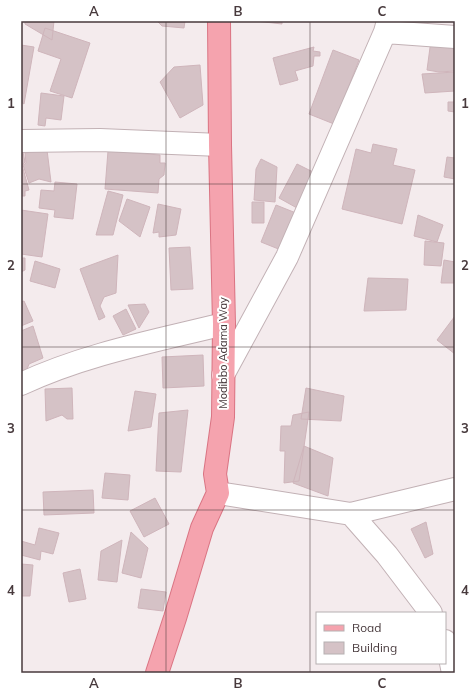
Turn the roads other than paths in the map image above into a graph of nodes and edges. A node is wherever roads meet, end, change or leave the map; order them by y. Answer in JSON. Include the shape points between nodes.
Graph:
{"nodes":[{"id":1,"x":219,"y":21,"type":"edge"},
{"id":2,"x":387,"y":26,"type":"edge"},
{"id":3,"x":455,"y":37,"type":"edge"},
{"id":4,"x":21,"y":141,"type":"edge"},
{"id":5,"x":220,"y":145,"type":"junction"},
{"id":6,"x":224,"y":324,"type":"junction"},
{"id":7,"x":223,"y":375,"type":"junction"},
{"id":8,"x":21,"y":384,"type":"edge"},
{"id":9,"x":455,"y":489,"type":"edge"},
{"id":10,"x":218,"y":493,"type":"junction"},
{"id":11,"x":352,"y":514,"type":"junction"},
{"id":12,"x":430,"y":612,"type":"edge"},
{"id":13,"x":446,"y":643,"type":"edge"},
{"id":14,"x":156,"y":673,"type":"edge"},
{"id":15,"x":453,"y":673,"type":"edge"}],
"edges":[{"from":1,"to":5,"type":"main road","name":"Modibbo Adama Way"},
{"from":2,"to":3,"type":"street"},
{"from":2,"to":7,"type":"street","via":[[287,257]]},
{"from":4,"to":5,"type":"street","via":[[100,140]]},
{"from":5,"to":6,"type":"main road","name":"Modibbo Adama Way"},
{"from":6,"to":7,"type":"main road","name":"Modibbo Adama Way"},
{"from":6,"to":8,"type":"street","via":[[80,361]]},
{"from":7,"to":10,"type":"main road","name":"Modibbo Adama Way","via":[[223,417],[215,474]]},
{"from":9,"to":11,"type":"street"},
{"from":10,"to":11,"type":"street"},
{"from":10,"to":14,"type":"main road","via":[[202,528]]},
{"from":11,"to":12,"type":"street"},
{"from":13,"to":15,"type":"street"}]}
